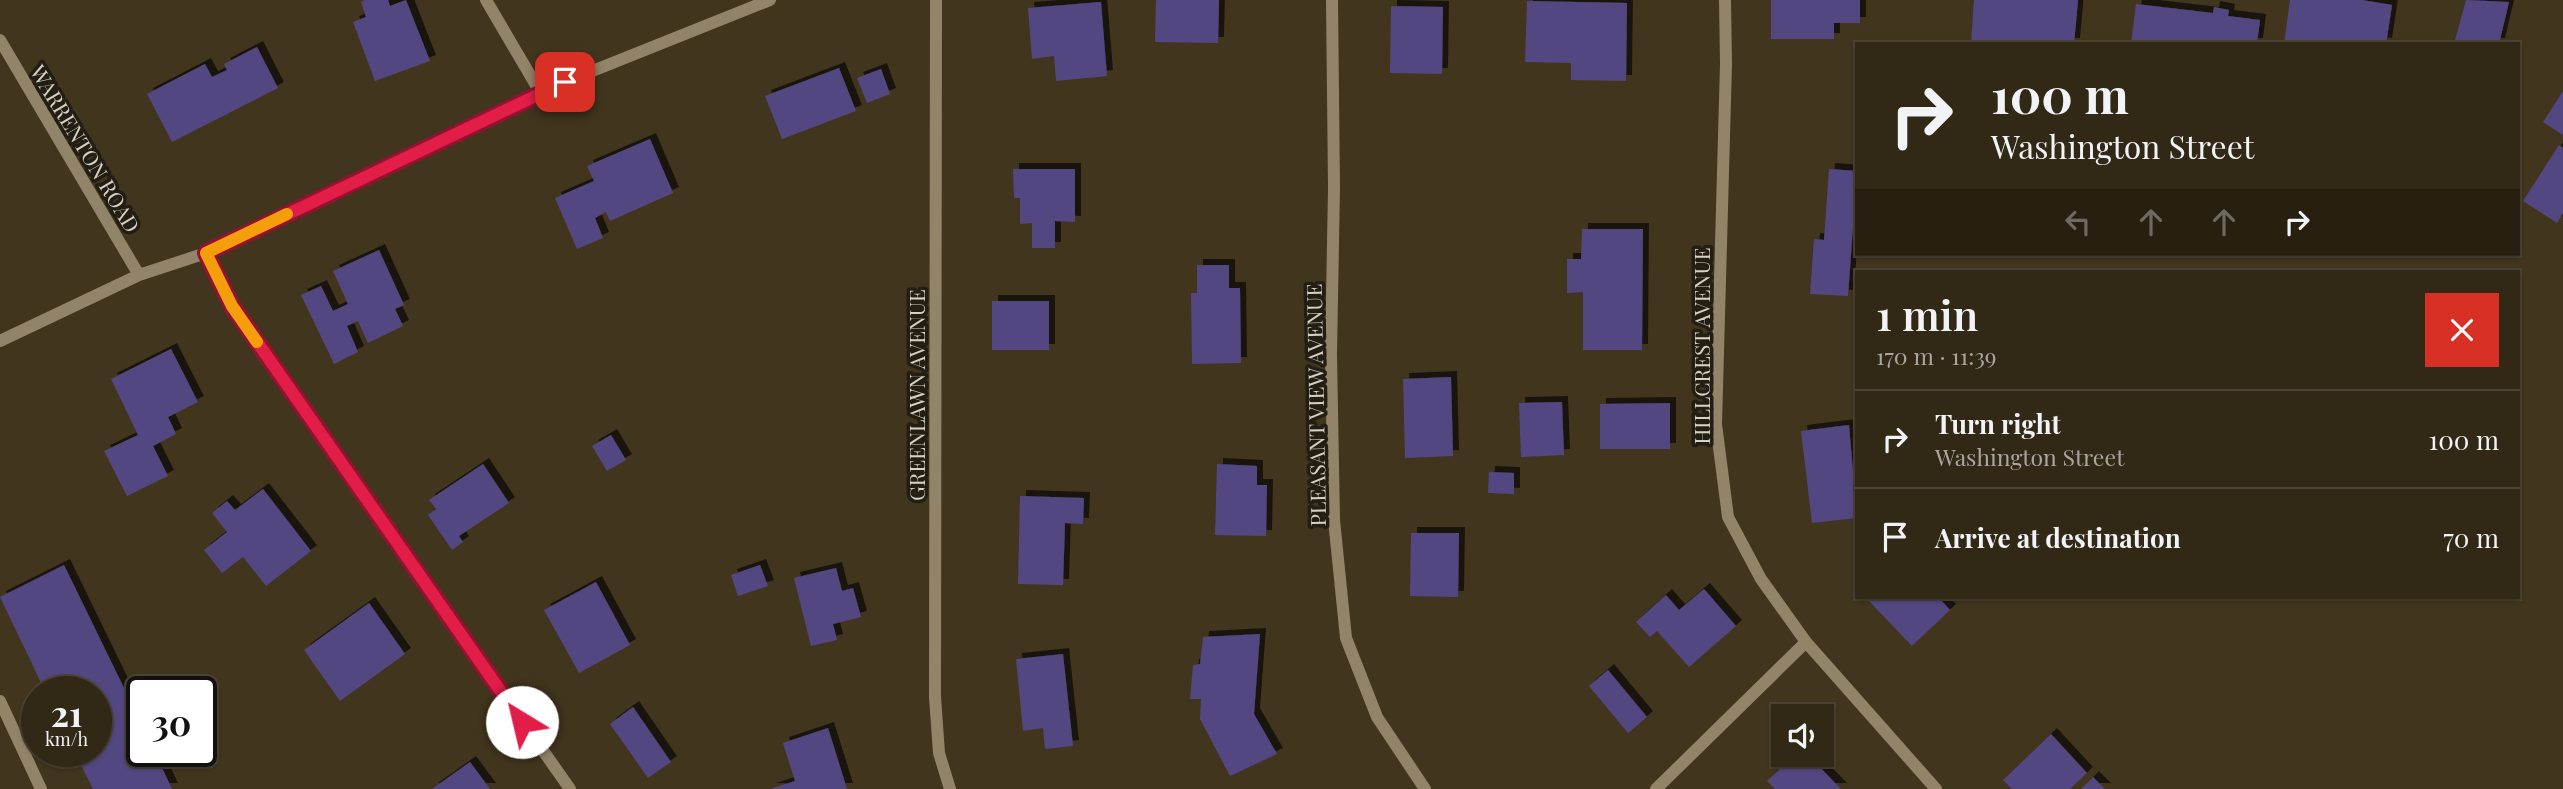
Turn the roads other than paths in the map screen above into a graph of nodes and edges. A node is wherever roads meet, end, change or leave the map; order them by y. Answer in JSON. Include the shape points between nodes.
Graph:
{"nodes":[{"id":1,"x":486,"y":0,"type":"edge"},
{"id":2,"x":771,"y":0,"type":"edge"},
{"id":3,"x":936,"y":0,"type":"edge"},
{"id":4,"x":1332,"y":0,"type":"edge"},
{"id":5,"x":1725,"y":0,"type":"edge"},
{"id":6,"x":0,"y":40,"type":"edge"},
{"id":7,"x":540,"y":92,"type":"junction"},
{"id":8,"x":206,"y":253,"type":"junction"},
{"id":9,"x":139,"y":275,"type":"junction"},
{"id":10,"x":0,"y":341,"type":"edge"},
{"id":11,"x":1807,"y":642,"type":"junction"},
{"id":12,"x":0,"y":701,"type":"edge"},
{"id":13,"x":41,"y":789,"type":"edge"},
{"id":14,"x":570,"y":789,"type":"edge"},
{"id":15,"x":950,"y":789,"type":"edge"},
{"id":16,"x":1425,"y":789,"type":"edge"},
{"id":17,"x":1656,"y":789,"type":"edge"},
{"id":18,"x":1936,"y":789,"type":"edge"}],
"edges":[{"from":1,"to":7,"type":"street"},
{"from":2,"to":7,"type":"street"},
{"from":3,"to":15,"type":"street","name":"GREENLAWN AVENUE","via":[[934,697],[939,753]]},
{"from":4,"to":16,"type":"street","name":"PLEASANT VIEW AVENUE","via":[[1334,520],[1346,639],[1377,717]]},
{"from":5,"to":11,"type":"street","name":"HILLCREST AVENUE","via":[[1716,424],[1721,464],[1728,517],[1761,579]]},
{"from":6,"to":9,"type":"street","name":"WARRENTON ROAD"},
{"from":7,"to":8,"type":"street"},
{"from":8,"to":9,"type":"street"},
{"from":8,"to":14,"type":"street","via":[[232,306]]},
{"from":9,"to":10,"type":"street"},
{"from":11,"to":17,"type":"street"},
{"from":11,"to":18,"type":"street","name":"HILLCREST AVENUE"},
{"from":12,"to":13,"type":"street"}]}
